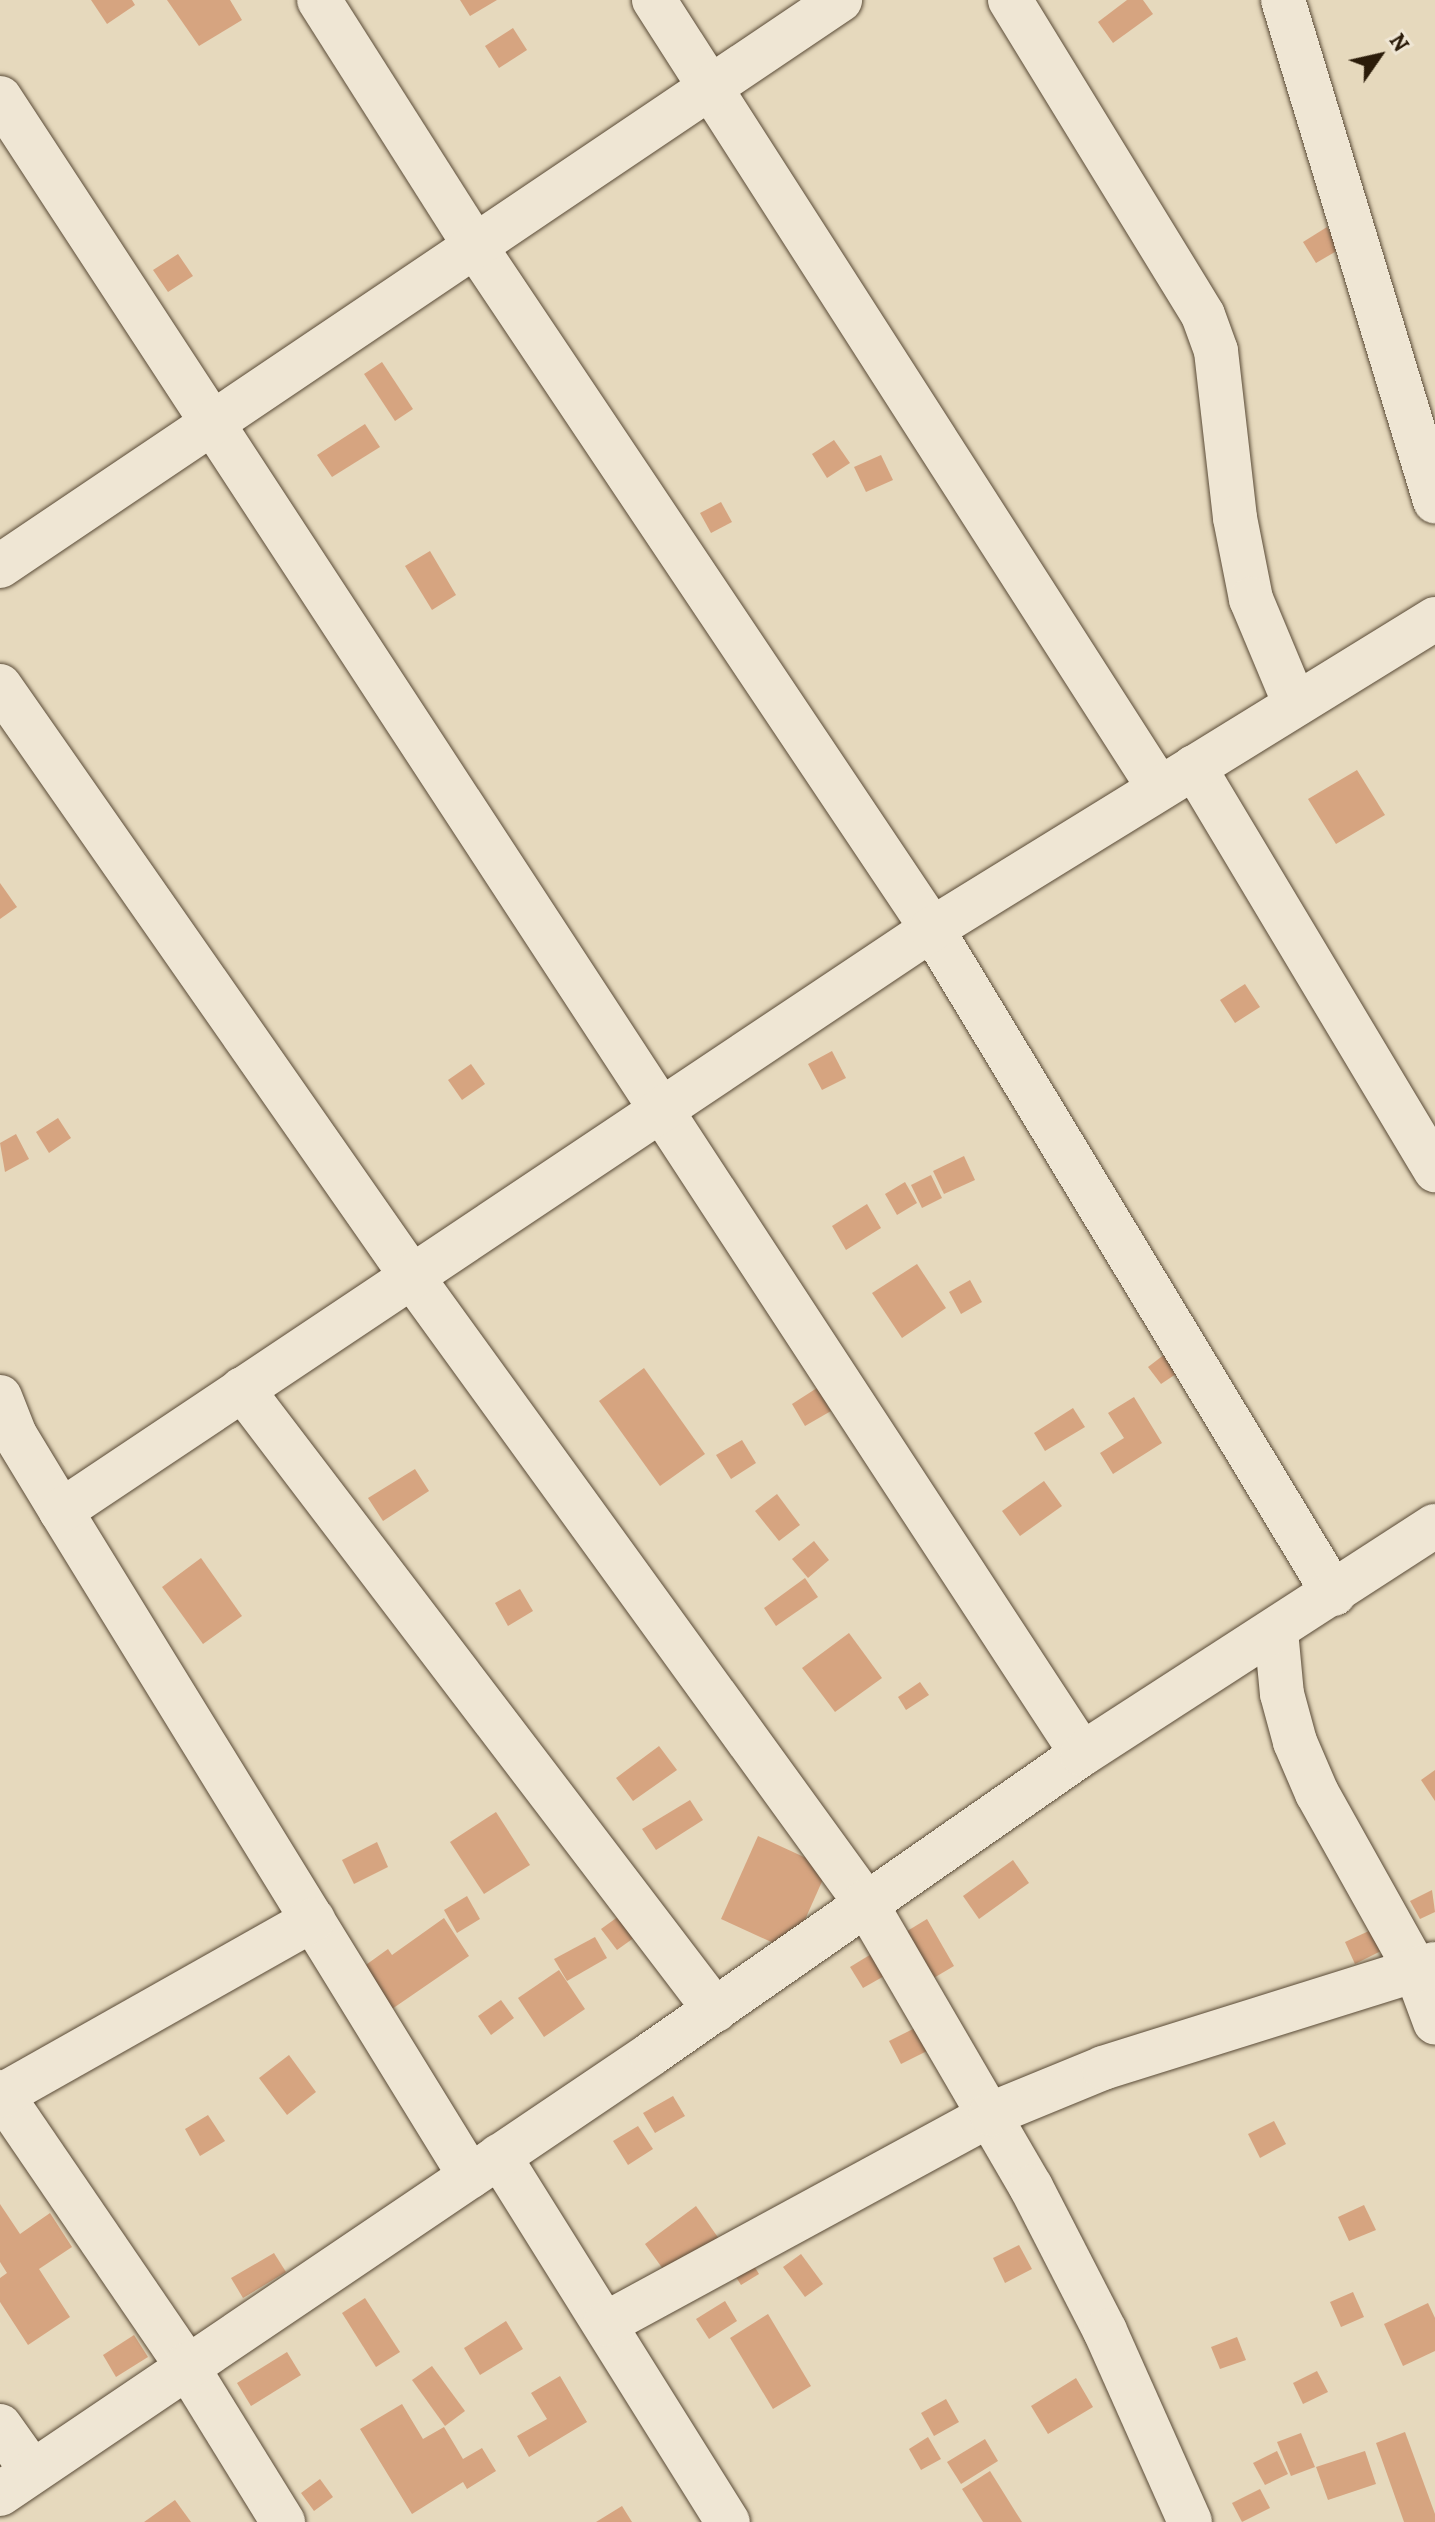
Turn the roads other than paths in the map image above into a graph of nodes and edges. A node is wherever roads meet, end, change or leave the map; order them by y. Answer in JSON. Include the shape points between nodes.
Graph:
{"nodes":[{"id":1,"x":319,"y":0,"type":"edge"},
{"id":2,"x":654,"y":0,"type":"edge"},
{"id":3,"x":840,"y":0,"type":"edge"},
{"id":4,"x":1010,"y":0,"type":"edge"},
{"id":5,"x":1283,"y":0,"type":"edge"},
{"id":6,"x":709,"y":89,"type":"junction"},
{"id":7,"x":0,"y":98,"type":"edge"},
{"id":8,"x":477,"y":249,"type":"junction"},
{"id":9,"x":216,"y":423,"type":"junction"},
{"id":10,"x":1435,"y":501,"type":"edge"},
{"id":11,"x":0,"y":566,"type":"edge"},
{"id":12,"x":1435,"y":619,"type":"edge"},
{"id":13,"x":0,"y":686,"type":"edge"},
{"id":14,"x":1295,"y":704,"type":"junction"},
{"id":15,"x":1176,"y":777,"type":"junction"},
{"id":16,"x":932,"y":929,"type":"junction"},
{"id":17,"x":658,"y":1107,"type":"junction"},
{"id":18,"x":1432,"y":1157,"type":"edge"},
{"id":19,"x":410,"y":1274,"type":"junction"},
{"id":20,"x":242,"y":1389,"type":"junction"},
{"id":21,"x":0,"y":1397,"type":"edge"},
{"id":22,"x":61,"y":1511,"type":"junction"},
{"id":23,"x":1435,"y":1526,"type":"edge"},
{"id":24,"x":1334,"y":1594,"type":"junction"},
{"id":25,"x":1276,"y":1631,"type":"junction"},
{"id":26,"x":1082,"y":1754,"type":"junction"},
{"id":27,"x":865,"y":1902,"type":"junction"},
{"id":28,"x":313,"y":1920,"type":"junction"},
{"id":29,"x":1425,"y":1966,"type":"edge"},
{"id":30,"x":715,"y":2010,"type":"junction"},
{"id":31,"x":1435,"y":2022,"type":"edge"},
{"id":32,"x":1,"y":2093,"type":"edge"},
{"id":33,"x":991,"y":2114,"type":"junction"},
{"id":34,"x":485,"y":2166,"type":"junction"},
{"id":35,"x":605,"y":2324,"type":"junction"},
{"id":36,"x":186,"y":2365,"type":"junction"},
{"id":37,"x":0,"y":2426,"type":"edge"},
{"id":38,"x":16,"y":2483,"type":"edge"},
{"id":39,"x":283,"y":2522,"type":"edge"},
{"id":40,"x":728,"y":2522,"type":"edge"},
{"id":41,"x":1190,"y":2522,"type":"edge"}],
"edges":[{"from":1,"to":8,"type":"street"},
{"from":2,"to":6,"type":"street"},
{"from":3,"to":6,"type":"street"},
{"from":4,"to":14,"type":"street","via":[[1203,315],[1216,351],[1235,518],[1251,599]]},
{"from":5,"to":10,"type":"street"},
{"from":6,"to":8,"type":"street"},
{"from":6,"to":15,"type":"street"},
{"from":7,"to":9,"type":"street"},
{"from":8,"to":9,"type":"street"},
{"from":8,"to":16,"type":"street"},
{"from":9,"to":11,"type":"street"},
{"from":9,"to":17,"type":"street"},
{"from":12,"to":14,"type":"street"},
{"from":13,"to":19,"type":"street"},
{"from":14,"to":15,"type":"street"},
{"from":15,"to":16,"type":"street"},
{"from":15,"to":18,"type":"street"},
{"from":16,"to":17,"type":"street"},
{"from":16,"to":24,"type":"street"},
{"from":17,"to":19,"type":"street"},
{"from":17,"to":26,"type":"street"},
{"from":19,"to":20,"type":"street"},
{"from":19,"to":27,"type":"street"},
{"from":20,"to":22,"type":"street"},
{"from":20,"to":30,"type":"street"},
{"from":21,"to":22,"type":"street","via":[[15,1435]]},
{"from":22,"to":28,"type":"street"},
{"from":23,"to":24,"type":"street"},
{"from":24,"to":25,"type":"street"},
{"from":25,"to":26,"type":"street"},
{"from":25,"to":29,"type":"street","via":[[1282,1694],[1317,1793]]},
{"from":26,"to":27,"type":"street"},
{"from":27,"to":30,"type":"street"},
{"from":27,"to":33,"type":"street"},
{"from":28,"to":32,"type":"street"},
{"from":28,"to":34,"type":"street"},
{"from":29,"to":31,"type":"street"},
{"from":29,"to":33,"type":"street","via":[[1103,2068]]},
{"from":30,"to":34,"type":"street"},
{"from":32,"to":36,"type":"street"},
{"from":33,"to":35,"type":"street"},
{"from":33,"to":41,"type":"street","via":[[1105,2331]]},
{"from":34,"to":35,"type":"street"},
{"from":34,"to":36,"type":"street"},
{"from":35,"to":40,"type":"street"},
{"from":36,"to":38,"type":"street"},
{"from":36,"to":39,"type":"street"},
{"from":37,"to":38,"type":"street"}]}
